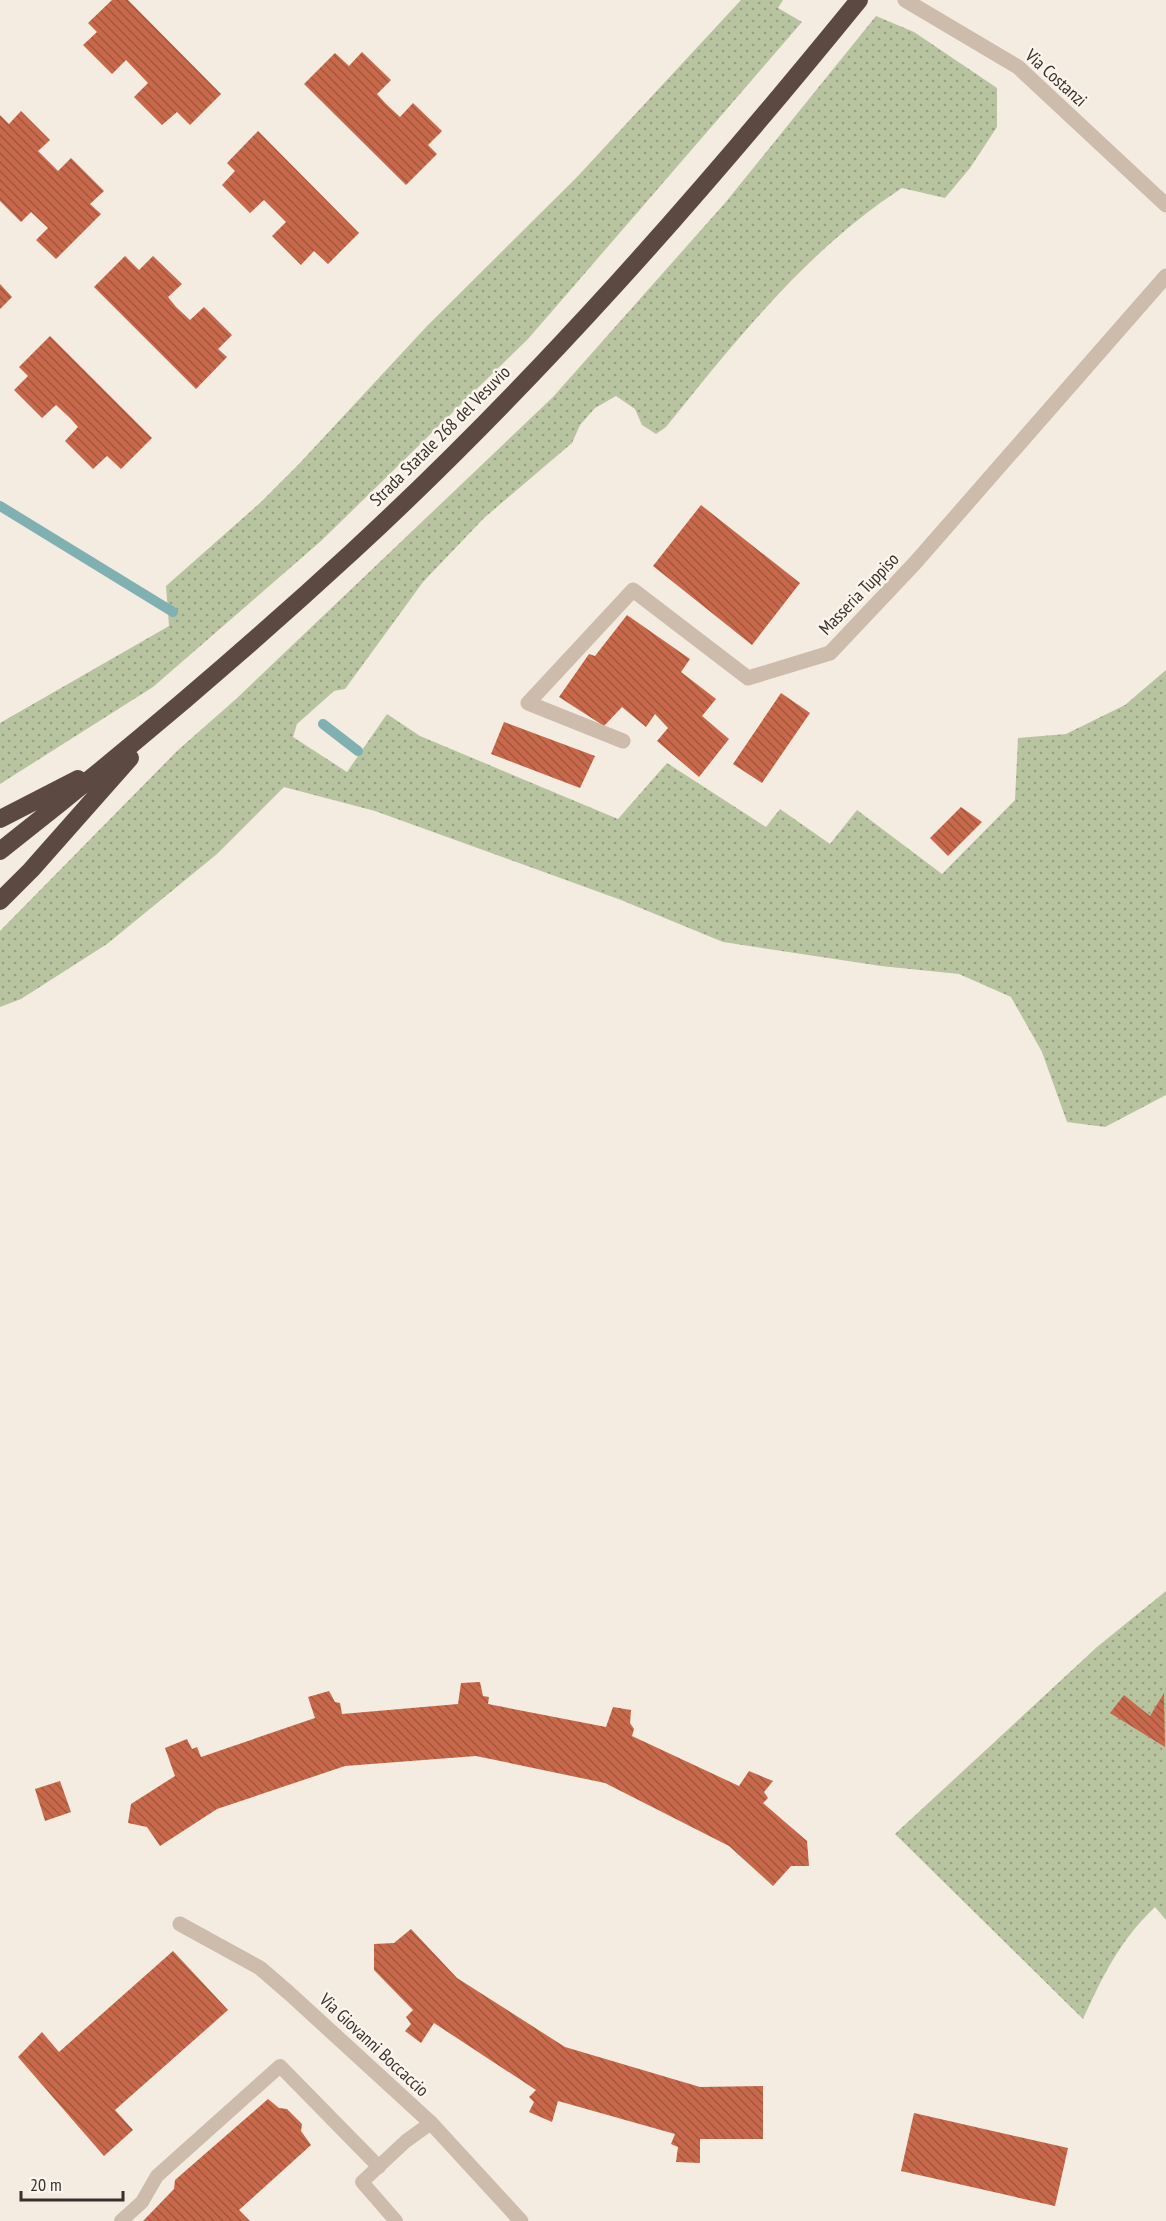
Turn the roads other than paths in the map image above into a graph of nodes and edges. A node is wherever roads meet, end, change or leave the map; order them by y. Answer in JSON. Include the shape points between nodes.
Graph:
{"nodes":[{"id":1,"x":859,"y":0,"type":"edge"},
{"id":2,"x":905,"y":0,"type":"edge"},
{"id":3,"x":1166,"y":205,"type":"edge"},
{"id":4,"x":1166,"y":276,"type":"edge"},
{"id":5,"x":165,"y":718,"type":"junction"},
{"id":6,"x":623,"y":741,"type":"dead end"},
{"id":7,"x":111,"y":762,"type":"junction"},
{"id":8,"x":0,"y":819,"type":"edge"},
{"id":9,"x":0,"y":851,"type":"edge"},
{"id":10,"x":0,"y":901,"type":"edge"},
{"id":11,"x":180,"y":1924,"type":"dead end"},
{"id":12,"x":431,"y":2123,"type":"junction"},
{"id":13,"x":379,"y":2167,"type":"junction"},
{"id":14,"x":121,"y":2221,"type":"edge"},
{"id":15,"x":396,"y":2221,"type":"edge"},
{"id":16,"x":521,"y":2221,"type":"edge"}],
"edges":[{"from":1,"to":5,"type":"highway","name":"Strada Statale 268 del Vesuvio","via":[[707,183],[499,407],[354,550]]},
{"from":2,"to":3,"type":"street","name":"Via Costanzi","via":[[1018,67]]},
{"from":4,"to":6,"type":"street","name":"Masseria Tuppiso","via":[[915,563],[830,653],[748,678],[633,590],[528,704]]},
{"from":5,"to":7,"type":"highway","name":"Strada Statale 268 del Vesuvio"},
{"from":5,"to":10,"type":"highway"},
{"from":7,"to":8,"type":"highway"},
{"from":7,"to":9,"type":"highway","name":"Strada Statale 268 del Vesuvio"},
{"from":11,"to":12,"type":"street","name":"Via Giovanni Boccaccio","via":[[260,1968]]},
{"from":12,"to":13,"type":"lane"},
{"from":12,"to":16,"type":"street","name":"Via Giovanni Boccaccio"},
{"from":13,"to":14,"type":"lane","via":[[280,2066],[157,2176],[142,2202]]},
{"from":13,"to":15,"type":"lane","via":[[362,2182]]}]}
